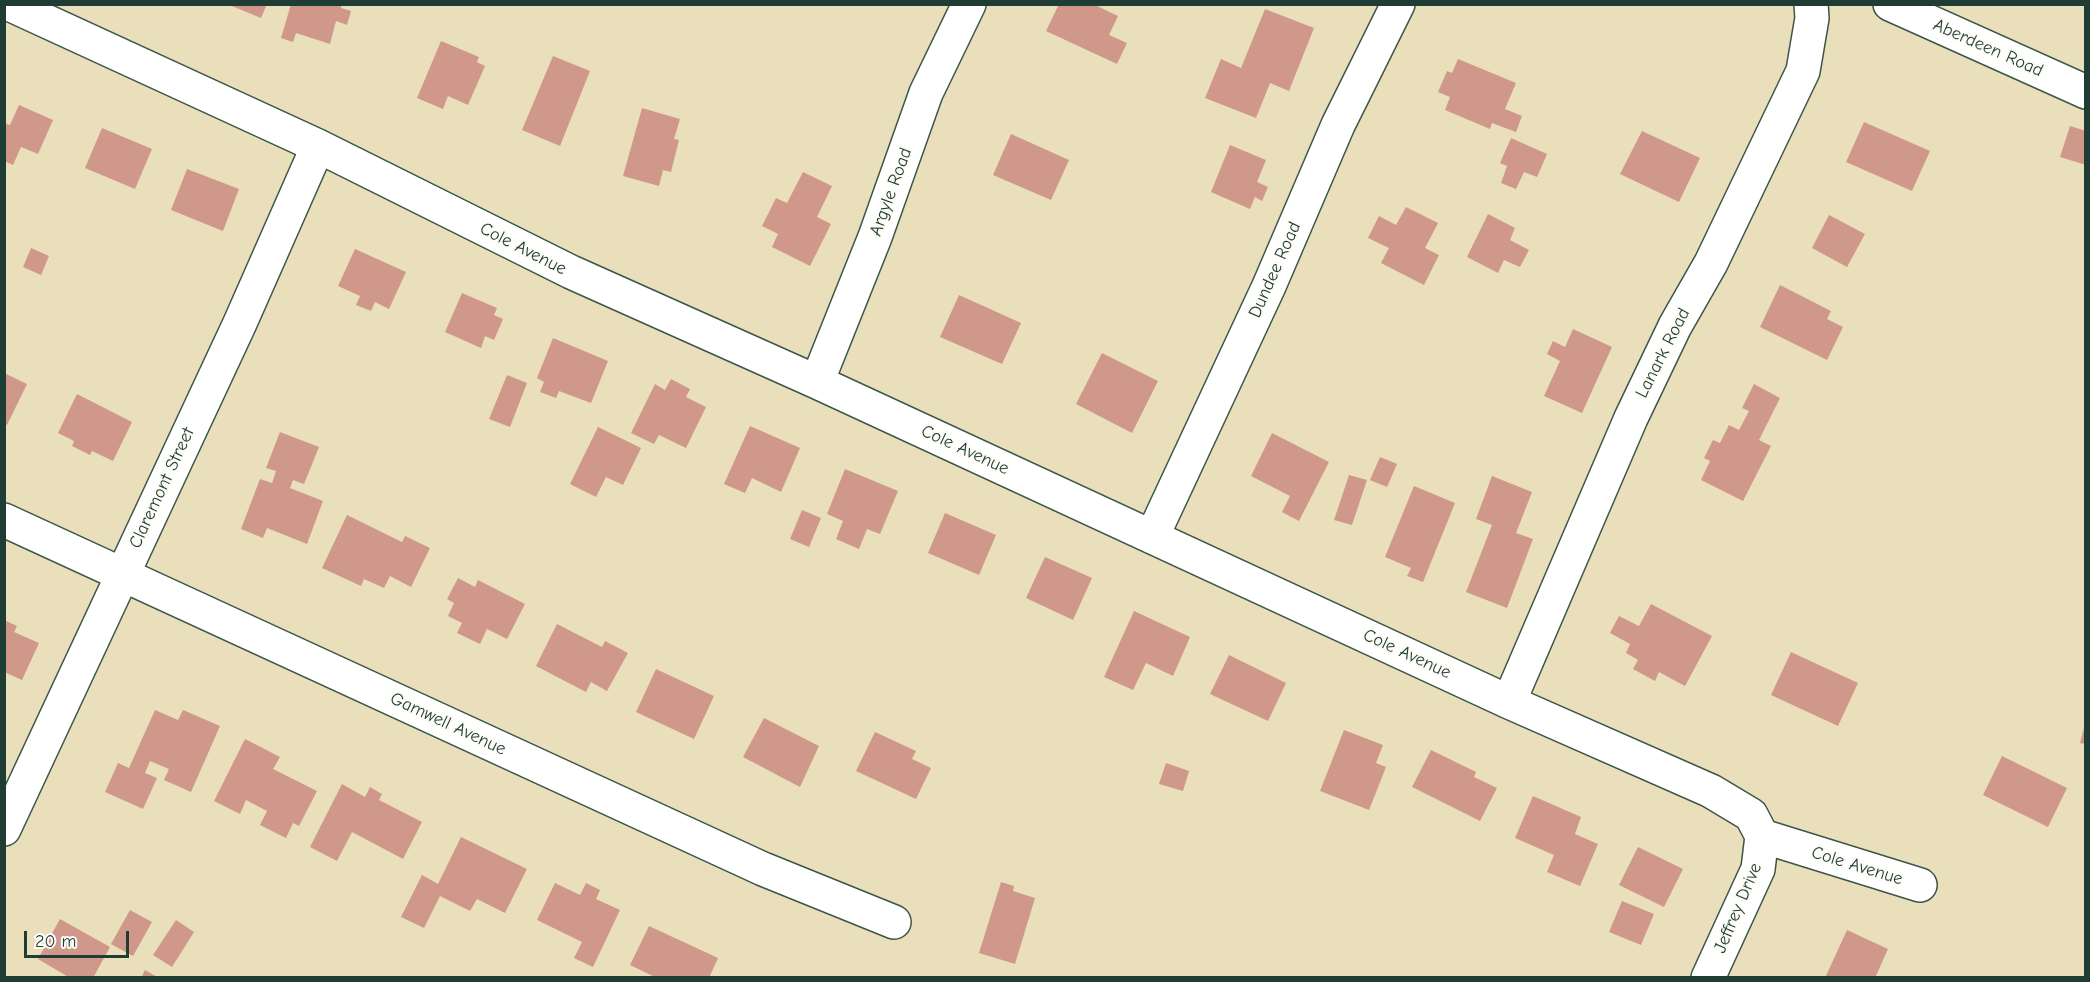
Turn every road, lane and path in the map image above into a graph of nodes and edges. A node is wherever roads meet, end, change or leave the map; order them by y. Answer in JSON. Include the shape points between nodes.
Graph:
{"nodes":[{"id":1,"x":9,"y":4,"type":"edge"},
{"id":2,"x":969,"y":4,"type":"edge"},
{"id":3,"x":1398,"y":4,"type":"edge"},
{"id":4,"x":1811,"y":4,"type":"edge"},
{"id":5,"x":1890,"y":4,"type":"edge"},
{"id":6,"x":2085,"y":92,"type":"edge"},
{"id":7,"x":318,"y":146,"type":"junction"},
{"id":8,"x":818,"y":382,"type":"junction"},
{"id":9,"x":4,"y":520,"type":"edge"},
{"id":10,"x":1152,"y":537,"type":"junction"},
{"id":11,"x":122,"y":573,"type":"junction"},
{"id":12,"x":1509,"y":702,"type":"junction"},
{"id":13,"x":4,"y":829,"type":"edge"},
{"id":14,"x":1762,"y":837,"type":"junction"},
{"id":15,"x":1920,"y":885,"type":"dead end"},
{"id":16,"x":894,"y":922,"type":"dead end"},
{"id":17,"x":1708,"y":978,"type":"edge"}],
"edges":[{"from":1,"to":7,"type":"street","name":"Cole Avenue"},
{"from":2,"to":8,"type":"street","name":"Argyle Road","via":[[926,93]]},
{"from":3,"to":10,"type":"street","name":"Dundee Road","via":[[1338,125],[1269,286]]},
{"from":4,"to":12,"type":"street","name":"Lanark Road","via":[[1803,71],[1631,418]]},
{"from":5,"to":6,"type":"street","name":"Aberdeen Road"},
{"from":7,"to":8,"type":"street","name":"Cole Avenue","via":[[571,272]]},
{"from":7,"to":11,"type":"street","name":"Claremont Street"},
{"from":8,"to":10,"type":"street","name":"Cole Avenue"},
{"from":9,"to":11,"type":"street","name":"Gamwell Avenue"},
{"from":10,"to":12,"type":"street","name":"Cole Avenue"},
{"from":11,"to":13,"type":"street","name":"Claremont Street"},
{"from":11,"to":16,"type":"street","name":"Gamwell Avenue","via":[[752,864]]},
{"from":12,"to":14,"type":"street","name":"Cole Avenue","via":[[1711,791],[1751,815]]},
{"from":14,"to":15,"type":"street","name":"Cole Avenue"},
{"from":14,"to":17,"type":"street","name":"Jeffrey Drive","via":[[1758,869]]}]}
